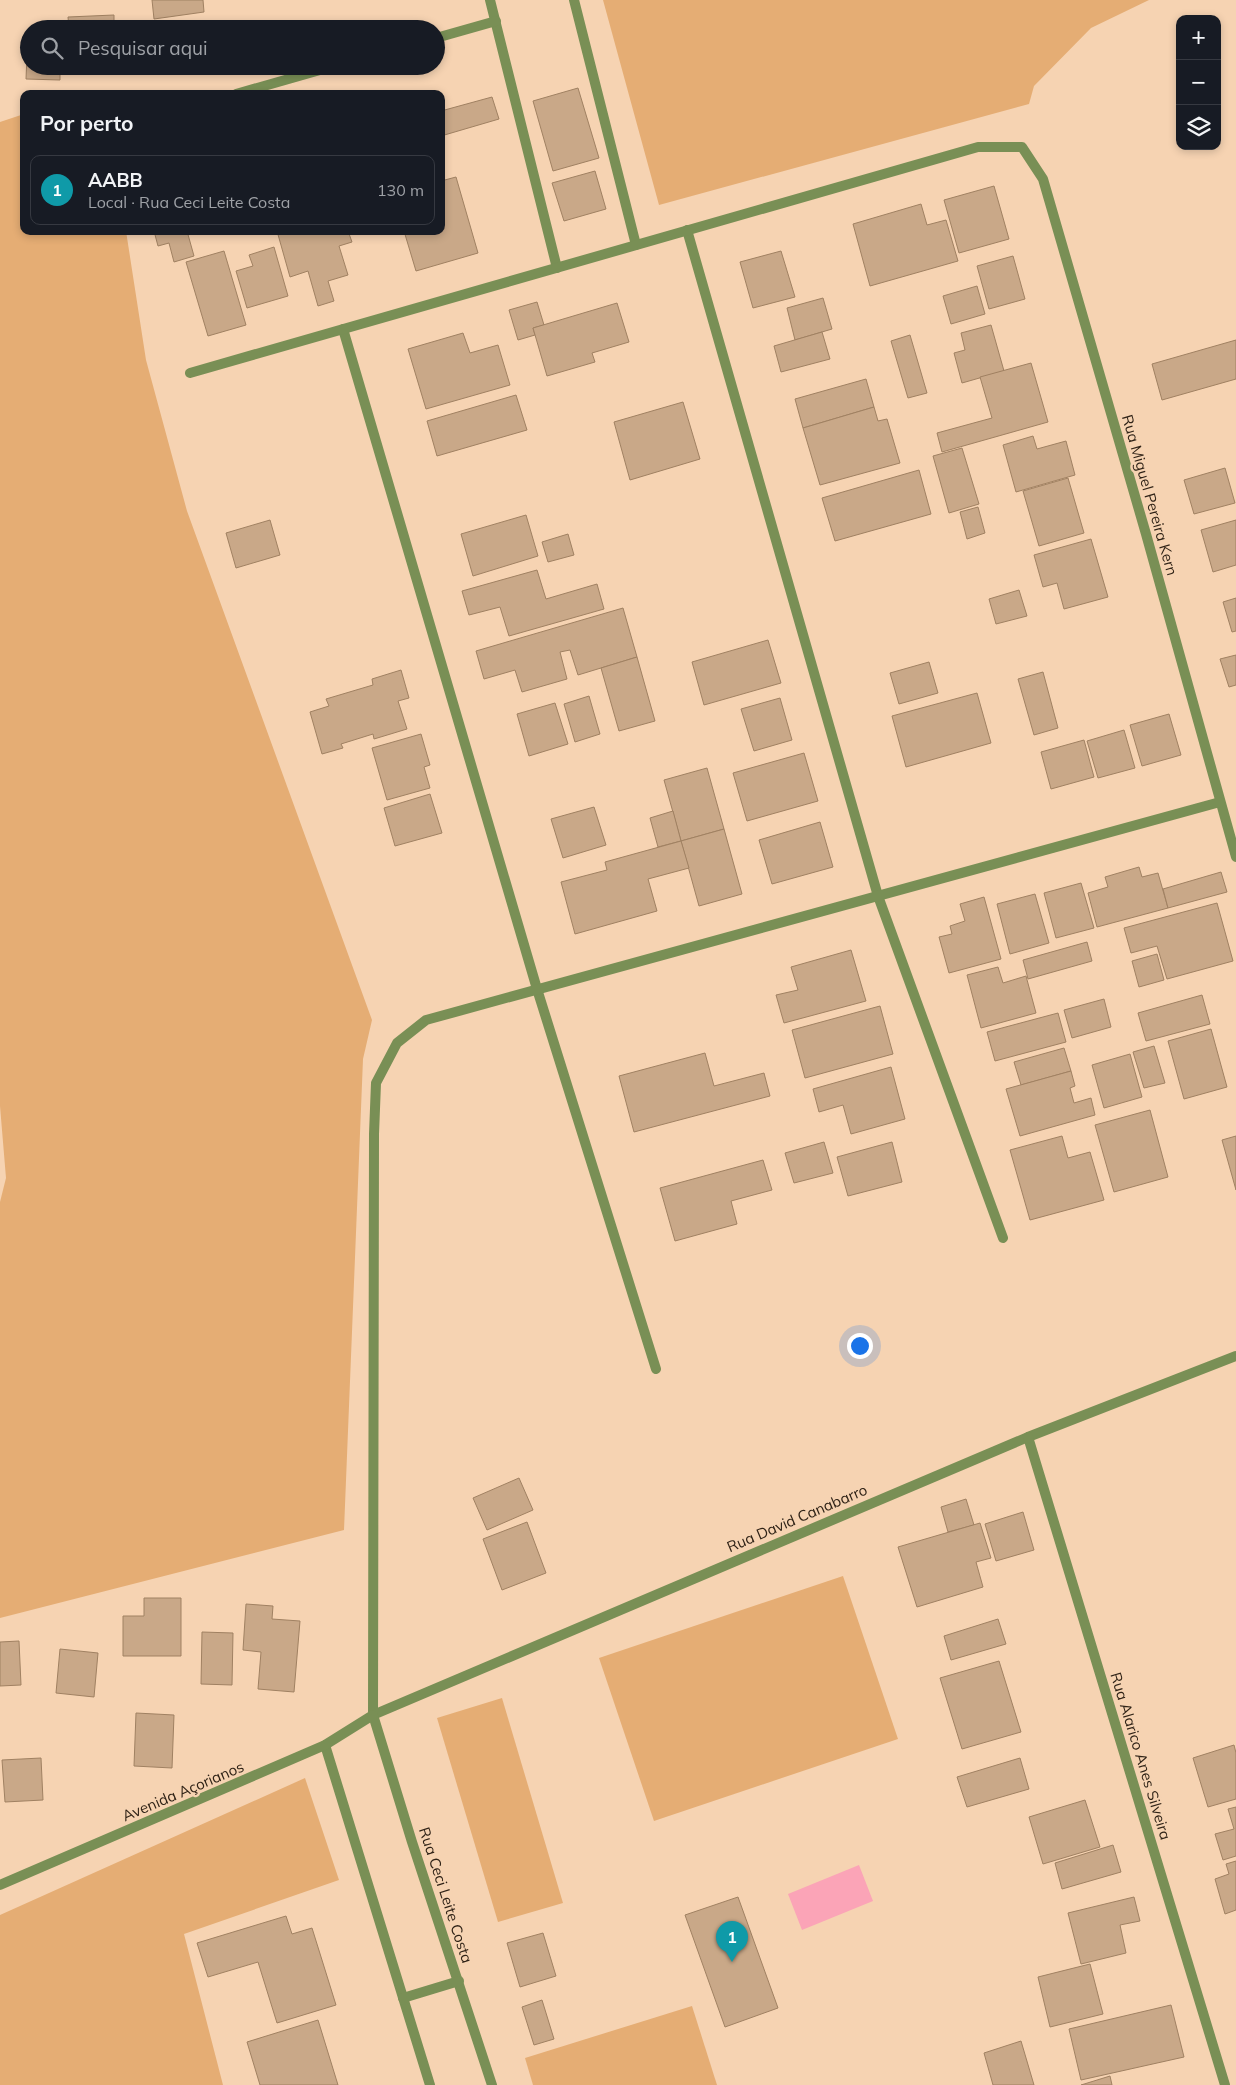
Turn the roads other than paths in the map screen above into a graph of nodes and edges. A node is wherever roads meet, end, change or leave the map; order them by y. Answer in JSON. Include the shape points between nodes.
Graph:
{"nodes":[{"id":1,"x":490,"y":0,"type":"edge"},
{"id":2,"x":574,"y":0,"type":"edge"},
{"id":3,"x":496,"y":21,"type":"junction"},
{"id":4,"x":445,"y":35,"type":"edge"},
{"id":5,"x":302,"y":75,"type":"edge"},
{"id":6,"x":250,"y":90,"type":"edge"},
{"id":7,"x":687,"y":230,"type":"junction"},
{"id":8,"x":636,"y":245,"type":"junction"},
{"id":9,"x":557,"y":268,"type":"junction"},
{"id":10,"x":343,"y":329,"type":"junction"},
{"id":11,"x":190,"y":373,"type":"dead end"},
{"id":12,"x":1220,"y":802,"type":"junction"},
{"id":13,"x":1236,"y":857,"type":"edge"},
{"id":14,"x":878,"y":896,"type":"junction"},
{"id":15,"x":537,"y":989,"type":"junction"},
{"id":16,"x":1003,"y":1238,"type":"dead end"},
{"id":17,"x":1236,"y":1356,"type":"edge"},
{"id":18,"x":656,"y":1369,"type":"dead end"},
{"id":19,"x":1028,"y":1437,"type":"junction"},
{"id":20,"x":373,"y":1715,"type":"junction"},
{"id":21,"x":325,"y":1745,"type":"junction"},
{"id":22,"x":0,"y":1885,"type":"edge"},
{"id":23,"x":459,"y":1981,"type":"junction"},
{"id":24,"x":403,"y":1998,"type":"junction"},
{"id":25,"x":430,"y":2085,"type":"edge"},
{"id":26,"x":492,"y":2085,"type":"edge"},
{"id":27,"x":1225,"y":2085,"type":"edge"}],
"edges":[{"from":1,"to":3,"type":"street"},
{"from":2,"to":8,"type":"street"},
{"from":3,"to":4,"type":"street"},
{"from":3,"to":9,"type":"street"},
{"from":5,"to":6,"type":"street"},
{"from":7,"to":8,"type":"street"},
{"from":7,"to":12,"type":"street","name":"Rua Miguel Pereira Kern","via":[[978,146],[1022,147],[1043,179]]},
{"from":7,"to":14,"type":"street"},
{"from":8,"to":9,"type":"street"},
{"from":9,"to":10,"type":"street"},
{"from":10,"to":11,"type":"street"},
{"from":10,"to":15,"type":"street"},
{"from":12,"to":13,"type":"street","name":"Rua Miguel Pereira Kern"},
{"from":12,"to":14,"type":"street","name":"Rua Ceci Leite Costa"},
{"from":14,"to":15,"type":"street","name":"Rua Ceci Leite Costa"},
{"from":14,"to":16,"type":"street"},
{"from":15,"to":18,"type":"street"},
{"from":15,"to":20,"type":"street","name":"Rua Ceci Leite Costa","via":[[426,1020],[397,1043],[376,1083]]},
{"from":17,"to":19,"type":"street","name":"Rua David Canabarro"},
{"from":19,"to":20,"type":"street","name":"Rua David Canabarro"},
{"from":19,"to":27,"type":"street","name":"Rua Alarico Anes Silveira"},
{"from":20,"to":21,"type":"street","name":"Avenida Açorianos"},
{"from":20,"to":23,"type":"street","name":"Rua Ceci Leite Costa"},
{"from":21,"to":22,"type":"street","name":"Avenida Açorianos"},
{"from":21,"to":24,"type":"street"},
{"from":23,"to":24,"type":"street"},
{"from":23,"to":26,"type":"street","name":"Rua Ceci Leite Costa"},
{"from":24,"to":25,"type":"street"}]}
